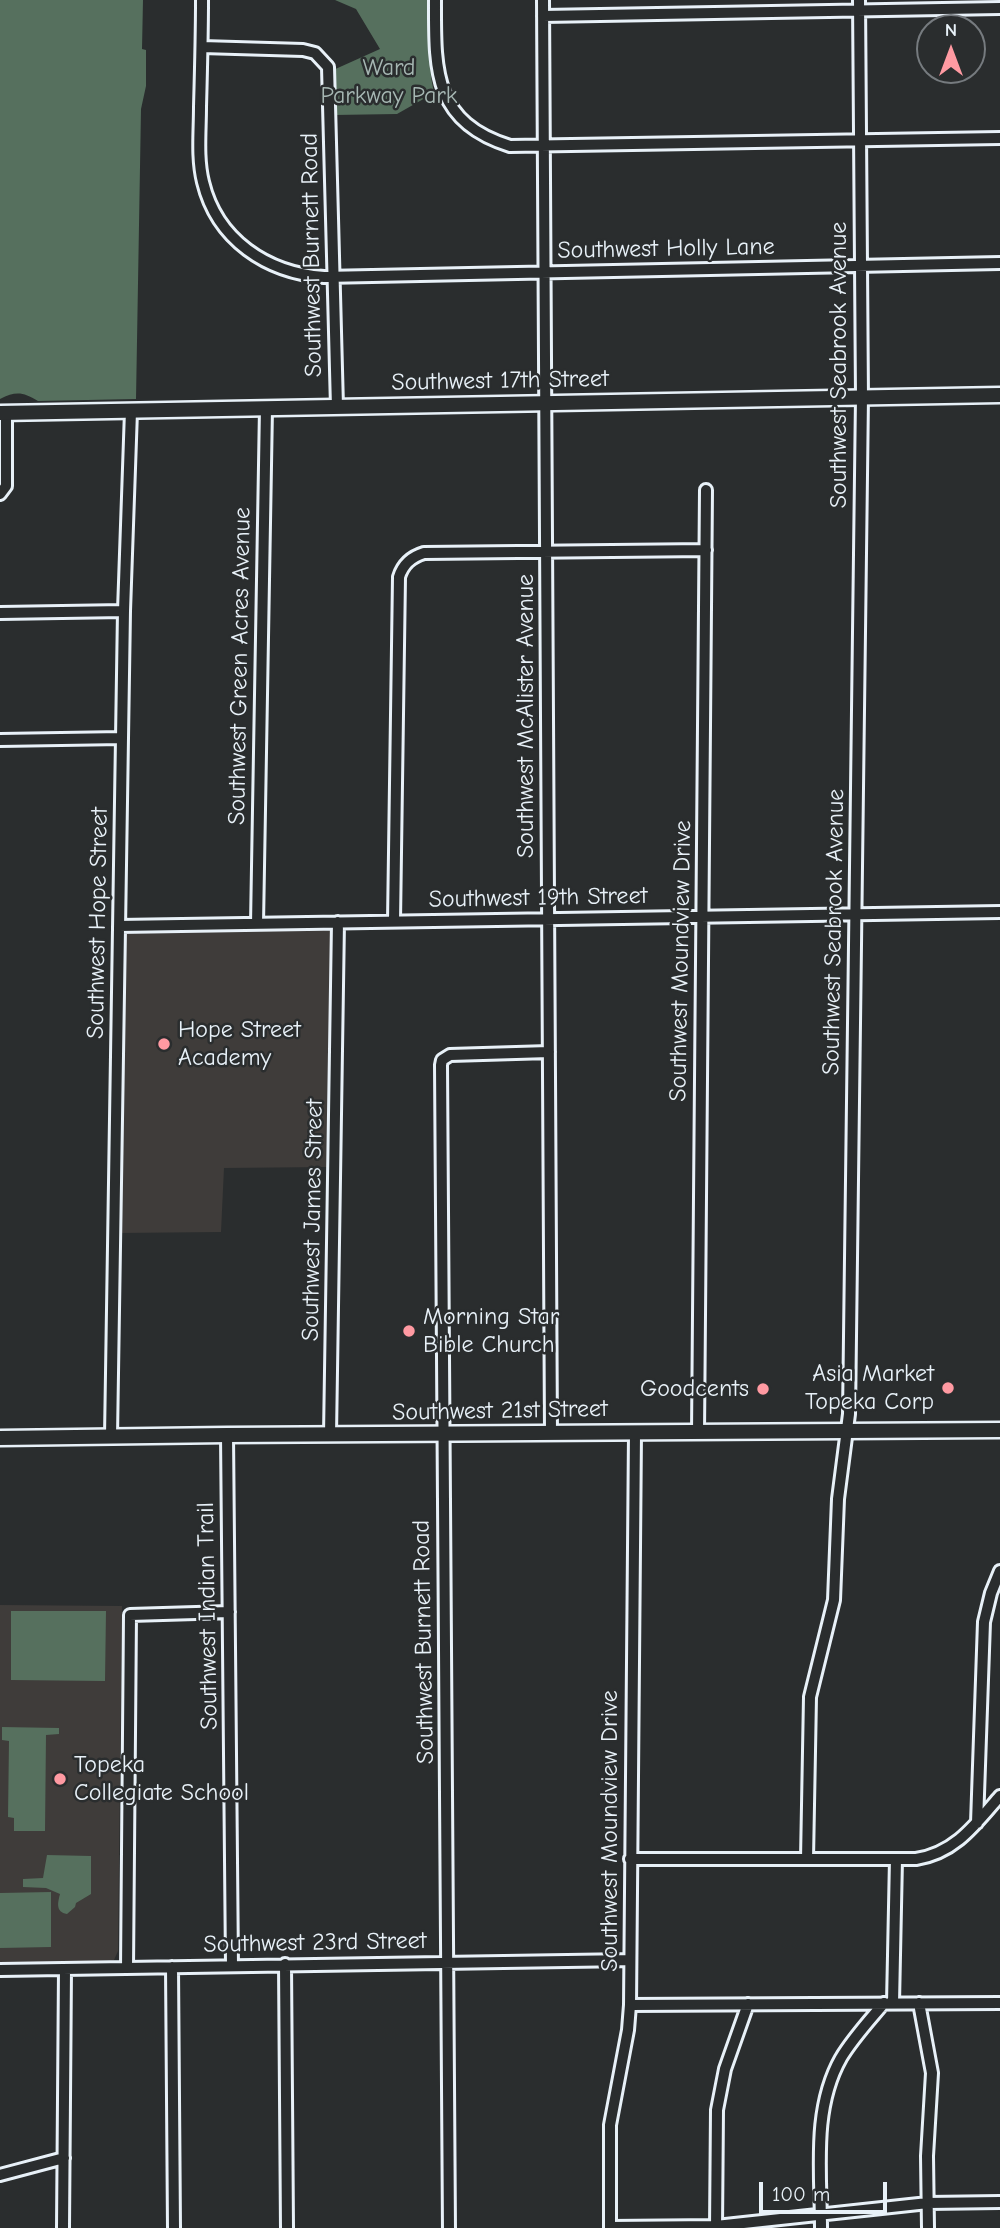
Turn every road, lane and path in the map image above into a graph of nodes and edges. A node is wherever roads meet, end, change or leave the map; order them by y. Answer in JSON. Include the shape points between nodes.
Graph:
{"nodes":[{"id":1,"x":202,"y":0,"type":"edge"},
{"id":2,"x":435,"y":0,"type":"edge"},
{"id":3,"x":544,"y":0,"type":"edge"},
{"id":4,"x":859,"y":5,"type":"edge"},
{"id":5,"x":1000,"y":8,"type":"edge"},
{"id":6,"x":543,"y":16,"type":"junction"},
{"id":7,"x":202,"y":47,"type":"junction"},
{"id":8,"x":1000,"y":138,"type":"edge"},
{"id":9,"x":860,"y":141,"type":"junction"},
{"id":10,"x":543,"y":147,"type":"junction"},
{"id":11,"x":1000,"y":263,"type":"edge"},
{"id":12,"x":860,"y":265,"type":"junction"},
{"id":13,"x":545,"y":272,"type":"junction"},
{"id":14,"x":333,"y":277,"type":"junction"},
{"id":15,"x":1000,"y":395,"type":"edge"},
{"id":16,"x":862,"y":397,"type":"junction"},
{"id":17,"x":547,"y":403,"type":"junction"},
{"id":18,"x":337,"y":407,"type":"junction"},
{"id":19,"x":266,"y":408,"type":"junction"},
{"id":20,"x":131,"y":411,"type":"junction"},
{"id":21,"x":3,"y":413,"type":"edge"},
{"id":22,"x":706,"y":490,"type":"dead end"},
{"id":23,"x":0,"y":494,"type":"edge"},
{"id":24,"x":706,"y":550,"type":"junction"},
{"id":25,"x":546,"y":552,"type":"junction"},
{"id":26,"x":124,"y":611,"type":"junction"},
{"id":27,"x":0,"y":613,"type":"edge"},
{"id":28,"x":122,"y":738,"type":"junction"},
{"id":29,"x":0,"y":740,"type":"edge"},
{"id":30,"x":1000,"y":912,"type":"edge"},
{"id":31,"x":855,"y":914,"type":"junction"},
{"id":32,"x":703,"y":916,"type":"junction"},
{"id":33,"x":547,"y":919,"type":"junction"},
{"id":34,"x":394,"y":921,"type":"junction"},
{"id":35,"x":338,"y":922,"type":"junction"},
{"id":36,"x":257,"y":924,"type":"junction"},
{"id":37,"x":119,"y":926,"type":"junction"},
{"id":38,"x":549,"y":1052,"type":"junction"},
{"id":39,"x":1000,"y":1430,"type":"edge"},
{"id":40,"x":551,"y":1432,"type":"junction"},
{"id":41,"x":698,"y":1432,"type":"junction"},
{"id":42,"x":848,"y":1432,"type":"junction"},
{"id":43,"x":635,"y":1433,"type":"junction"},
{"id":44,"x":227,"y":1434,"type":"junction"},
{"id":45,"x":330,"y":1435,"type":"junction"},
{"id":46,"x":443,"y":1435,"type":"junction"},
{"id":47,"x":111,"y":1436,"type":"junction"},
{"id":48,"x":0,"y":1438,"type":"edge"},
{"id":49,"x":1000,"y":1571,"type":"edge"},
{"id":50,"x":229,"y":1612,"type":"junction"},
{"id":51,"x":1000,"y":1796,"type":"edge"},
{"id":52,"x":977,"y":1823,"type":"junction"},
{"id":53,"x":630,"y":1859,"type":"junction"},
{"id":54,"x":807,"y":1859,"type":"junction"},
{"id":55,"x":896,"y":1859,"type":"junction"},
{"id":56,"x":630,"y":1960,"type":"junction"},
{"id":57,"x":447,"y":1962,"type":"junction"},
{"id":58,"x":285,"y":1965,"type":"junction"},
{"id":59,"x":232,"y":1966,"type":"junction"},
{"id":60,"x":127,"y":1968,"type":"junction"},
{"id":61,"x":172,"y":1968,"type":"junction"},
{"id":62,"x":65,"y":1969,"type":"junction"},
{"id":63,"x":0,"y":1970,"type":"edge"},
{"id":64,"x":889,"y":2003,"type":"junction"},
{"id":65,"x":919,"y":2003,"type":"junction"},
{"id":66,"x":1000,"y":2003,"type":"edge"},
{"id":67,"x":748,"y":2004,"type":"junction"},
{"id":68,"x":630,"y":2005,"type":"junction"},
{"id":69,"x":64,"y":2158,"type":"junction"},
{"id":70,"x":0,"y":2175,"type":"edge"},
{"id":71,"x":1000,"y":2202,"type":"edge"},
{"id":72,"x":928,"y":2203,"type":"junction"},
{"id":73,"x":821,"y":2214,"type":"junction"},
{"id":74,"x":610,"y":2227,"type":"edge"},
{"id":75,"x":716,"y":2227,"type":"edge"},
{"id":76,"x":63,"y":2228,"type":"edge"},
{"id":77,"x":174,"y":2228,"type":"edge"},
{"id":78,"x":286,"y":2228,"type":"edge"},
{"id":79,"x":449,"y":2228,"type":"edge"},
{"id":80,"x":821,"y":2228,"type":"edge"},
{"id":81,"x":928,"y":2228,"type":"edge"}],
"edges":[{"from":1,"to":7,"type":"street"},
{"from":2,"to":10,"type":"street","via":[[437,73],[451,105],[471,127],[496,142]]},
{"from":3,"to":6,"type":"street","name":"Southwest McAlister Avenue"},
{"from":4,"to":5,"type":"street"},
{"from":4,"to":6,"type":"street"},
{"from":4,"to":9,"type":"street","name":"Southwest Seabrook Avenue"},
{"from":6,"to":10,"type":"street","name":"Southwest McAlister Avenue"},
{"from":7,"to":14,"type":"street","via":[[200,169],[216,215],[243,247],[273,266]]},
{"from":7,"to":14,"type":"street","name":"Southwest Burnett Road","via":[[303,50],[328,67]]},
{"from":8,"to":9,"type":"street"},
{"from":9,"to":10,"type":"street"},
{"from":9,"to":12,"type":"street","name":"Southwest Seabrook Avenue"},
{"from":10,"to":13,"type":"street","name":"Southwest McAlister Avenue"},
{"from":11,"to":12,"type":"street","name":"Southwest Holly Lane"},
{"from":12,"to":13,"type":"street","name":"Southwest Holly Lane"},
{"from":12,"to":16,"type":"street","name":"Southwest Seabrook Avenue"},
{"from":13,"to":14,"type":"street","name":"Southwest Holly Lane"},
{"from":13,"to":17,"type":"street","name":"Southwest McAlister Avenue"},
{"from":14,"to":18,"type":"street","name":"Southwest Burnett Road"},
{"from":15,"to":16,"type":"main road","name":"Southwest 17th Street"},
{"from":16,"to":17,"type":"main road","name":"Southwest 17th Street"},
{"from":16,"to":31,"type":"street","name":"Southwest Seabrook Avenue"},
{"from":17,"to":18,"type":"main road","name":"Southwest 17th Street"},
{"from":17,"to":25,"type":"street","name":"Southwest McAlister Avenue"},
{"from":18,"to":19,"type":"main road","name":"Southwest 17th Street"},
{"from":19,"to":20,"type":"main road","name":"Southwest 17th Street"},
{"from":19,"to":36,"type":"street","name":"Southwest Green Acres Avenue"},
{"from":20,"to":21,"type":"main road","name":"Southwest 17th Street"},
{"from":20,"to":26,"type":"street","name":"Southwest Hope Street"},
{"from":21,"to":23,"type":"street","via":[[6,486]]},
{"from":22,"to":24,"type":"street","name":"Southwest Moundview Drive"},
{"from":24,"to":25,"type":"street"},
{"from":24,"to":32,"type":"street","name":"Southwest Moundview Drive"},
{"from":25,"to":33,"type":"street","name":"Southwest McAlister Avenue"},
{"from":25,"to":34,"type":"street","via":[[420,554],[404,565],[399,577]]},
{"from":26,"to":27,"type":"street"},
{"from":26,"to":28,"type":"street","name":"Southwest Hope Street"},
{"from":28,"to":29,"type":"street"},
{"from":28,"to":37,"type":"street","name":"Southwest Hope Street"},
{"from":30,"to":31,"type":"street","name":"Southwest 19th Street"},
{"from":31,"to":32,"type":"street","name":"Southwest 19th Street"},
{"from":31,"to":42,"type":"street","name":"Southwest Seabrook Avenue"},
{"from":32,"to":33,"type":"street","name":"Southwest 19th Street"},
{"from":32,"to":41,"type":"street","name":"Southwest Moundview Drive"},
{"from":33,"to":34,"type":"street","name":"Southwest 19th Street"},
{"from":33,"to":38,"type":"street","name":"Southwest McAlister Avenue"},
{"from":34,"to":35,"type":"street","name":"Southwest 19th Street"},
{"from":35,"to":36,"type":"street","name":"Southwest 19th Street"},
{"from":35,"to":45,"type":"street","name":"Southwest James Street"},
{"from":36,"to":37,"type":"street","name":"Southwest 19th Street"},
{"from":37,"to":47,"type":"street","name":"Southwest Hope Street"},
{"from":38,"to":40,"type":"street","name":"Southwest McAlister Avenue"},
{"from":38,"to":46,"type":"street","name":"Southwest Burnett Road","via":[[445,1057],[441,1065]]},
{"from":39,"to":42,"type":"main road","name":"Southwest 21st Street"},
{"from":40,"to":43,"type":"main road","name":"Southwest 21st Street"},
{"from":40,"to":46,"type":"main road","name":"Southwest 21st Street"},
{"from":41,"to":42,"type":"main road","name":"Southwest 21st Street"},
{"from":41,"to":43,"type":"main road","name":"Southwest 21st Street"},
{"from":42,"to":54,"type":"street","name":"Southwest Seabrook Avenue","via":[[838,1499],[834,1600],[808,1715]]},
{"from":43,"to":53,"type":"street","name":"Southwest Moundview Drive"},
{"from":44,"to":45,"type":"main road","name":"Southwest 21st Street"},
{"from":44,"to":47,"type":"main road","name":"Southwest 21st Street"},
{"from":44,"to":50,"type":"street","name":"Southwest Indian Trail"},
{"from":45,"to":46,"type":"main road","name":"Southwest 21st Street"},
{"from":46,"to":57,"type":"street","name":"Southwest Burnett Road"},
{"from":47,"to":48,"type":"main road","name":"Southwest 21st Street"},
{"from":49,"to":52,"type":"street","via":[[984,1622]]},
{"from":50,"to":59,"type":"street","name":"Southwest Indian Trail"},
{"from":50,"to":60,"type":"street","via":[[130,1615]]},
{"from":51,"to":52,"type":"street"},
{"from":52,"to":55,"type":"street","via":[[943,1852]]},
{"from":53,"to":54,"type":"street"},
{"from":53,"to":56,"type":"street","name":"Southwest Moundview Drive"},
{"from":54,"to":55,"type":"street"},
{"from":55,"to":64,"type":"street"},
{"from":56,"to":57,"type":"street","name":"Southwest 23rd Street"},
{"from":56,"to":68,"type":"street","name":"Southwest Moundview Drive"},
{"from":57,"to":58,"type":"street","name":"Southwest 23rd Street"},
{"from":57,"to":79,"type":"street","name":"Southwest Burnett Road"},
{"from":58,"to":59,"type":"street","name":"Southwest 23rd Street"},
{"from":58,"to":78,"type":"street"},
{"from":59,"to":61,"type":"street","name":"Southwest 23rd Street"},
{"from":60,"to":61,"type":"street","name":"Southwest 23rd Street"},
{"from":60,"to":62,"type":"street","name":"Southwest 23rd Street"},
{"from":61,"to":77,"type":"street"},
{"from":62,"to":63,"type":"street","name":"Southwest 23rd Street"},
{"from":62,"to":69,"type":"street"},
{"from":64,"to":65,"type":"street"},
{"from":64,"to":67,"type":"street"},
{"from":64,"to":73,"type":"street","via":[[846,2051],[828,2091],[821,2138]]},
{"from":65,"to":66,"type":"street"},
{"from":65,"to":72,"type":"street","via":[[932,2073]]},
{"from":67,"to":68,"type":"street"},
{"from":67,"to":75,"type":"street","via":[[719,2100]]},
{"from":68,"to":74,"type":"street","name":"Southwest Moundview Drive","via":[[610,2125]]},
{"from":69,"to":70,"type":"street"},
{"from":69,"to":76,"type":"street"},
{"from":71,"to":72,"type":"street"},
{"from":72,"to":73,"type":"street"},
{"from":72,"to":81,"type":"street"},
{"from":73,"to":75,"type":"street"},
{"from":73,"to":80,"type":"street"},
{"from":74,"to":75,"type":"street"}]}
